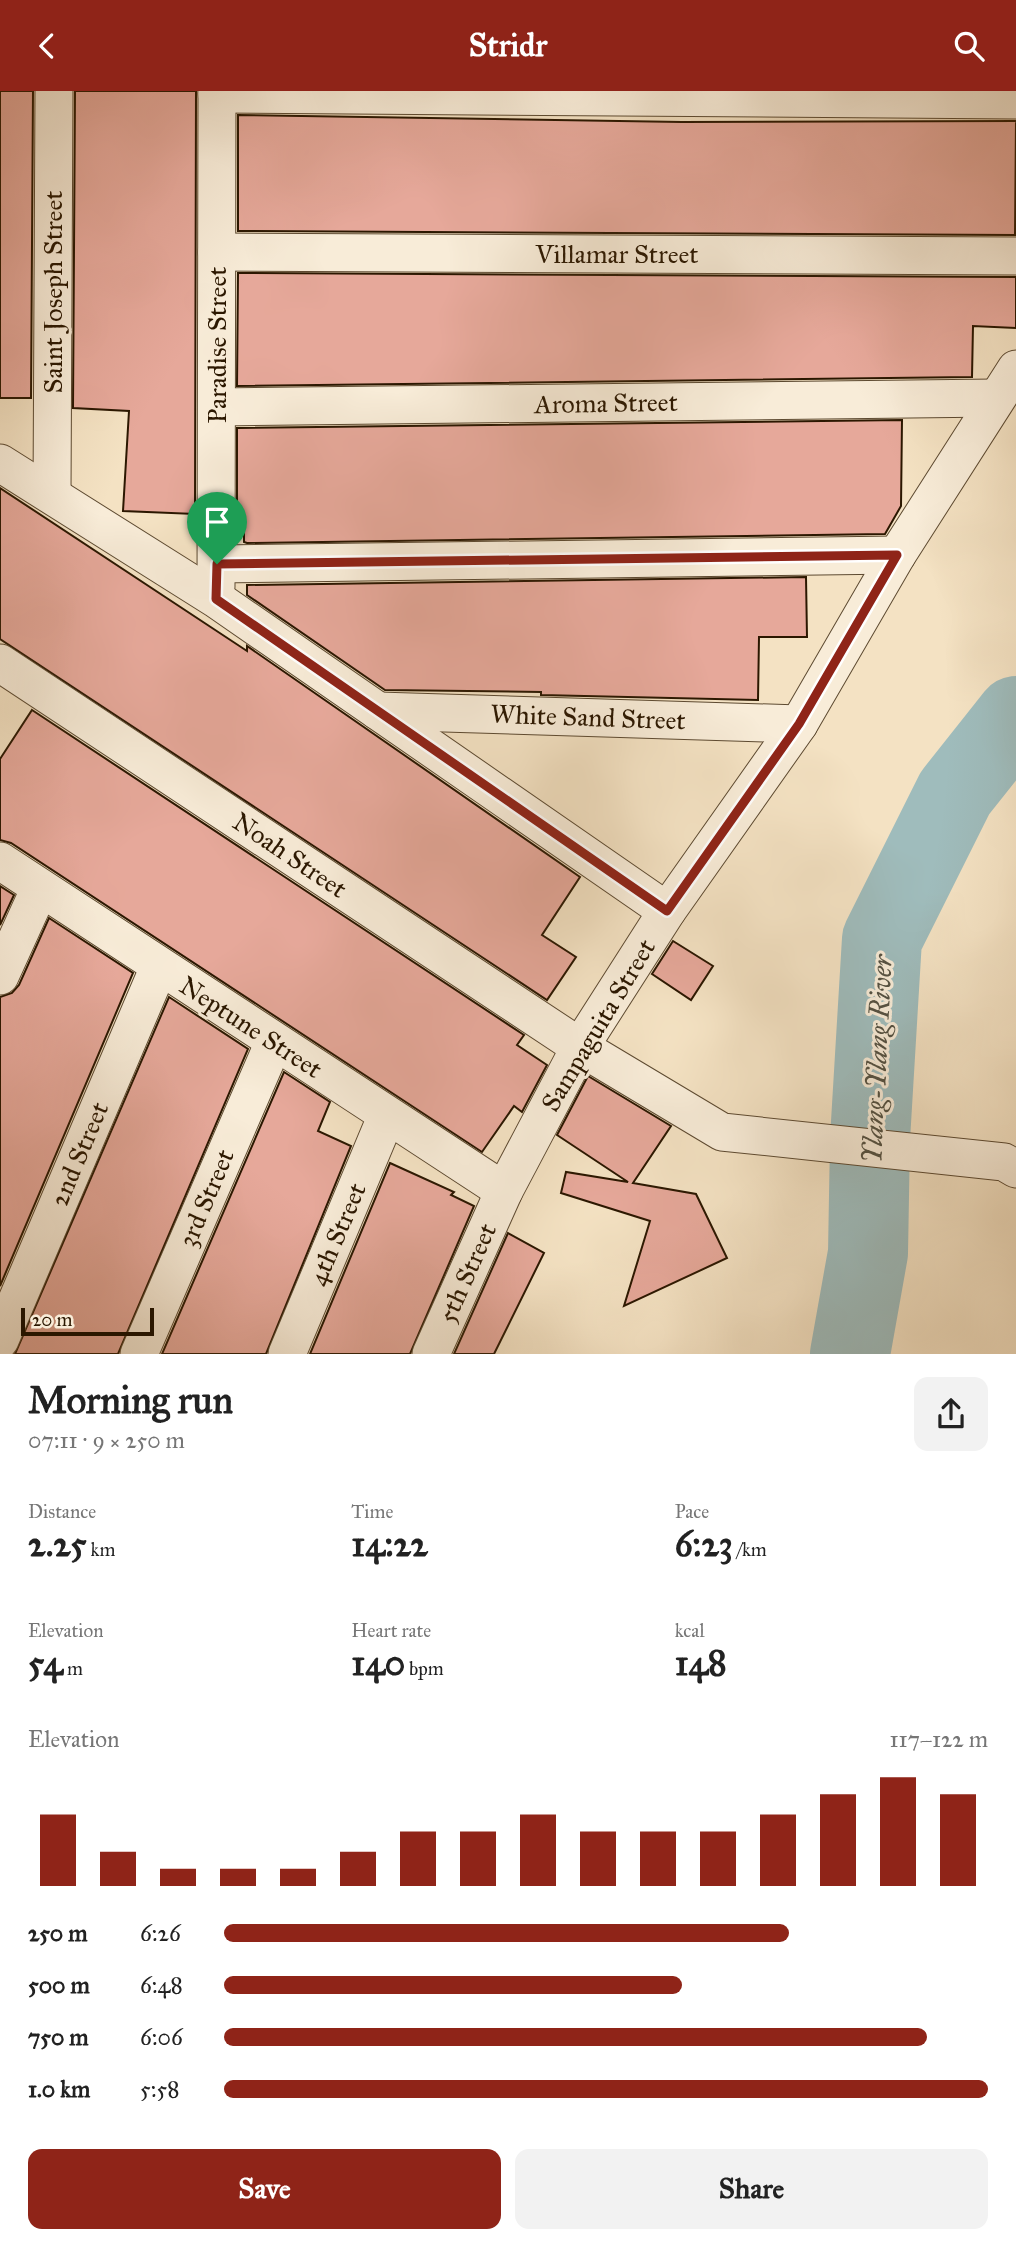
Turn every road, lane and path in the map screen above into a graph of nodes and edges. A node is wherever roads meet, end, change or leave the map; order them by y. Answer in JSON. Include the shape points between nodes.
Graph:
{"nodes":[{"id":1,"x":54,"y":91,"type":"edge"},
{"id":2,"x":217,"y":92,"type":"edge"},
{"id":3,"x":1016,"y":100,"type":"edge"},
{"id":4,"x":217,"y":252,"type":"junction"},
{"id":5,"x":1016,"y":256,"type":"edge"},
{"id":6,"x":1016,"y":369,"type":"edge"},
{"id":7,"x":995,"y":398,"type":"junction"},
{"id":8,"x":217,"y":407,"type":"junction"},
{"id":9,"x":0,"y":463,"type":"edge"},
{"id":10,"x":52,"y":494,"type":"junction"},
{"id":11,"x":897,"y":555,"type":"junction"},
{"id":12,"x":216,"y":581,"type":"junction"},
{"id":13,"x":0,"y":663,"type":"edge"},
{"id":14,"x":377,"y":711,"type":"junction"},
{"id":15,"x":799,"y":724,"type":"junction"},
{"id":16,"x":0,"y":861,"type":"edge"},
{"id":17,"x":40,"y":888,"type":"junction"},
{"id":18,"x":667,"y":911,"type":"junction"},
{"id":19,"x":159,"y":967,"type":"junction"},
{"id":20,"x":0,"y":976,"type":"edge"},
{"id":21,"x":274,"y":1042,"type":"junction"},
{"id":22,"x":580,"y":1047,"type":"junction"},
{"id":23,"x":387,"y":1115,"type":"junction"},
{"id":24,"x":1010,"y":1166,"type":"edge"},
{"id":25,"x":504,"y":1192,"type":"junction"},
{"id":26,"x":0,"y":1340,"type":"edge"},
{"id":27,"x":139,"y":1354,"type":"edge"},
{"id":28,"x":287,"y":1354,"type":"edge"},
{"id":29,"x":431,"y":1354,"type":"edge"}],
"edges":[{"from":1,"to":10,"type":"street","name":"Saint Joseph Street"},
{"from":2,"to":3,"type":"street"},
{"from":2,"to":4,"type":"street","name":"Paradise Street"},
{"from":4,"to":5,"type":"street","name":"Villamar Street"},
{"from":4,"to":8,"type":"street","name":"Paradise Street"},
{"from":6,"to":7,"type":"street","name":"Sampaguita Street"},
{"from":7,"to":8,"type":"street","name":"Aroma Street"},
{"from":7,"to":11,"type":"street","name":"Sampaguita Street"},
{"from":8,"to":12,"type":"street","name":"Paradise Street"},
{"from":9,"to":10,"type":"street"},
{"from":10,"to":12,"type":"street"},
{"from":11,"to":12,"type":"street"},
{"from":11,"to":15,"type":"street","name":"Sampaguita Street"},
{"from":12,"to":14,"type":"street"},
{"from":13,"to":22,"type":"street","name":"Noah Street"},
{"from":14,"to":15,"type":"street","name":"White Sand Street"},
{"from":14,"to":18,"type":"street"},
{"from":15,"to":18,"type":"street","name":"Sampaguita Street"},
{"from":16,"to":17,"type":"street","name":"Neptune Street"},
{"from":17,"to":19,"type":"street","name":"Neptune Street"},
{"from":17,"to":20,"type":"street"},
{"from":18,"to":22,"type":"street","name":"Sampaguita Street"},
{"from":19,"to":21,"type":"street","name":"Neptune Street"},
{"from":19,"to":26,"type":"street","name":"2nd Street"},
{"from":21,"to":23,"type":"street","name":"Neptune Street"},
{"from":21,"to":27,"type":"street","name":"3rd Street"},
{"from":22,"to":24,"type":"street","name":"Noah Street","via":[[722,1132]]},
{"from":22,"to":25,"type":"street","name":"Sampaguita Street"},
{"from":23,"to":25,"type":"street","name":"Neptune Street"},
{"from":23,"to":28,"type":"street","name":"4th Street"},
{"from":25,"to":29,"type":"street","name":"5th Street"}]}
